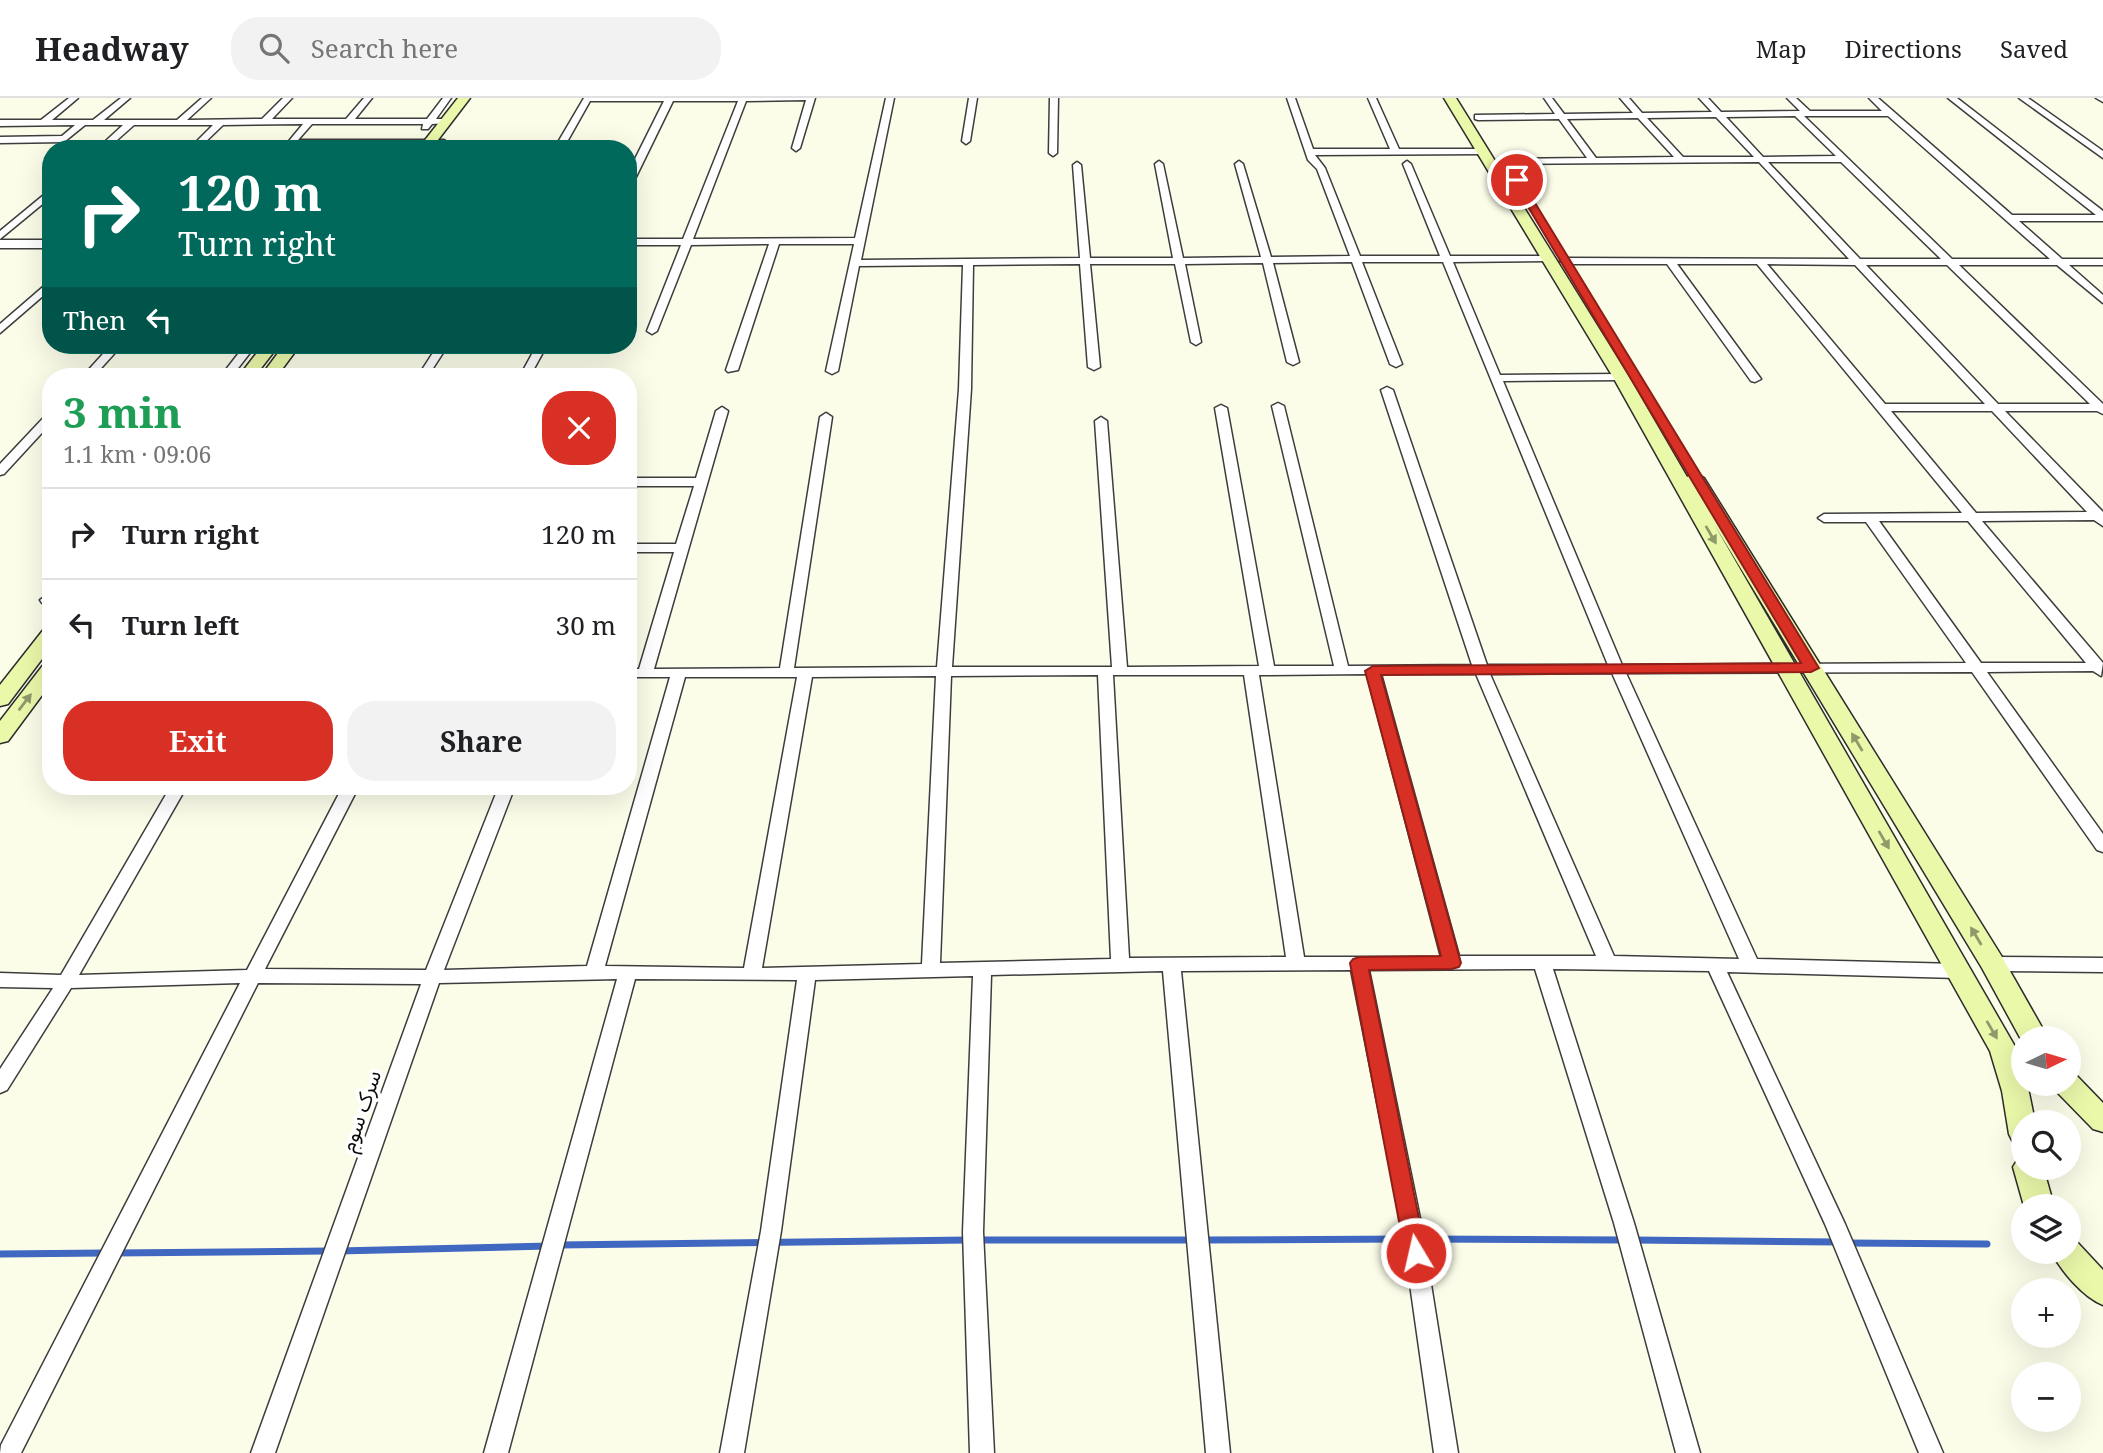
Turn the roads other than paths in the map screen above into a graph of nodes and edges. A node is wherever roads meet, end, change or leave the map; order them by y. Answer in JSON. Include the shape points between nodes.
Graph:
{"nodes":[{"id":1,"x":74,"y":98,"type":"edge"},
{"id":2,"x":127,"y":98,"type":"edge"},
{"id":3,"x":206,"y":98,"type":"edge"},
{"id":4,"x":288,"y":98,"type":"edge"},
{"id":5,"x":368,"y":98,"type":"edge"},
{"id":6,"x":447,"y":98,"type":"edge"},
{"id":7,"x":464,"y":98,"type":"edge"},
{"id":8,"x":479,"y":98,"type":"edge"},
{"id":9,"x":587,"y":98,"type":"edge"},
{"id":10,"x":669,"y":98,"type":"edge"},
{"id":11,"x":743,"y":98,"type":"edge"},
{"id":12,"x":811,"y":98,"type":"edge"},
{"id":13,"x":890,"y":98,"type":"edge"},
{"id":14,"x":972,"y":98,"type":"edge"},
{"id":15,"x":1054,"y":98,"type":"edge"},
{"id":16,"x":1291,"y":98,"type":"edge"},
{"id":17,"x":1372,"y":98,"type":"edge"},
{"id":18,"x":1450,"y":98,"type":"edge"},
{"id":19,"x":1467,"y":98,"type":"edge"},
{"id":20,"x":1548,"y":98,"type":"edge"},
{"id":21,"x":1624,"y":98,"type":"edge"},
{"id":22,"x":1703,"y":98,"type":"edge"},
{"id":23,"x":1791,"y":98,"type":"edge"},
{"id":24,"x":1873,"y":98,"type":"edge"},
{"id":25,"x":1952,"y":98,"type":"edge"},
{"id":26,"x":2023,"y":98,"type":"edge"},
{"id":27,"x":1891,"y":113,"type":"junction"},
{"id":28,"x":1803,"y":114,"type":"junction"},
{"id":29,"x":1640,"y":116,"type":"junction"},
{"id":30,"x":1720,"y":116,"type":"junction"},
{"id":31,"x":1478,"y":117,"type":"junction"},
{"id":32,"x":1562,"y":117,"type":"junction"},
{"id":33,"x":349,"y":121,"type":"junction"},
{"id":34,"x":429,"y":121,"type":"junction"},
{"id":35,"x":446,"y":121,"type":"junction"},
{"id":36,"x":84,"y":122,"type":"junction"},
{"id":37,"x":96,"y":122,"type":"junction"},
{"id":38,"x":132,"y":122,"type":"junction"},
{"id":39,"x":179,"y":122,"type":"junction"},
{"id":40,"x":221,"y":122,"type":"junction"},
{"id":41,"x":264,"y":122,"type":"junction"},
{"id":42,"x":309,"y":122,"type":"junction"},
{"id":43,"x":0,"y":123,"type":"edge"},
{"id":44,"x":43,"y":123,"type":"junction"},
{"id":45,"x":0,"y":140,"type":"edge"},
{"id":46,"x":111,"y":140,"type":"edge"},
{"id":47,"x":202,"y":140,"type":"edge"},
{"id":48,"x":294,"y":140,"type":"edge"},
{"id":49,"x":414,"y":140,"type":"edge"},
{"id":50,"x":438,"y":140,"type":"edge"},
{"id":51,"x":441,"y":140,"type":"edge"},
{"id":52,"x":563,"y":140,"type":"edge"},
{"id":53,"x":966,"y":141,"type":"dead end"},
{"id":54,"x":796,"y":148,"type":"dead end"},
{"id":55,"x":1483,"y":151,"type":"junction"},
{"id":56,"x":1309,"y":152,"type":"junction"},
{"id":57,"x":1396,"y":152,"type":"junction"},
{"id":58,"x":1053,"y":153,"type":"dead end"},
{"id":59,"x":2103,"y":155,"type":"edge"},
{"id":60,"x":1842,"y":159,"type":"junction"},
{"id":61,"x":1682,"y":160,"type":"junction"},
{"id":62,"x":1762,"y":160,"type":"junction"},
{"id":63,"x":1505,"y":161,"type":"junction"},
{"id":64,"x":1594,"y":161,"type":"junction"},
{"id":65,"x":637,"y":164,"type":"edge"},
{"id":66,"x":1159,"y":164,"type":"dead end"},
{"id":67,"x":1239,"y":164,"type":"dead end"},
{"id":68,"x":1407,"y":164,"type":"dead end"},
{"id":69,"x":1077,"y":165,"type":"dead end"},
{"id":70,"x":42,"y":200,"type":"edge"},
{"id":71,"x":2103,"y":217,"type":"edge"},
{"id":72,"x":2009,"y":218,"type":"junction"},
{"id":73,"x":1532,"y":219,"type":"junction"},
{"id":74,"x":0,"y":236,"type":"edge"},
{"id":75,"x":858,"y":241,"type":"junction"},
{"id":76,"x":637,"y":242,"type":"edge"},
{"id":77,"x":685,"y":242,"type":"junction"},
{"id":78,"x":775,"y":242,"type":"junction"},
{"id":79,"x":0,"y":244,"type":"edge"},
{"id":80,"x":42,"y":244,"type":"edge"},
{"id":81,"x":1268,"y":259,"type":"junction"},
{"id":82,"x":1357,"y":259,"type":"junction"},
{"id":83,"x":1447,"y":259,"type":"junction"},
{"id":84,"x":1178,"y":260,"type":"junction"},
{"id":85,"x":1557,"y":260,"type":"junction"},
{"id":86,"x":968,"y":261,"type":"junction"},
{"id":87,"x":1084,"y":261,"type":"junction"},
{"id":88,"x":1670,"y":262,"type":"junction"},
{"id":89,"x":1760,"y":262,"type":"junction"},
{"id":90,"x":1855,"y":262,"type":"junction"},
{"id":91,"x":1952,"y":262,"type":"junction"},
{"id":92,"x":2059,"y":262,"type":"junction"},
{"id":93,"x":2103,"y":262,"type":"edge"},
{"id":94,"x":855,"y":263,"type":"junction"},
{"id":95,"x":42,"y":291,"type":"edge"},
{"id":96,"x":2103,"y":300,"type":"edge"},
{"id":97,"x":0,"y":331,"type":"edge"},
{"id":98,"x":652,"y":331,"type":"dead end"},
{"id":99,"x":1196,"y":342,"type":"dead end"},
{"id":100,"x":109,"y":354,"type":"edge"},
{"id":101,"x":244,"y":354,"type":"edge"},
{"id":102,"x":264,"y":354,"type":"edge"},
{"id":103,"x":1293,"y":362,"type":"dead end"},
{"id":104,"x":1396,"y":364,"type":"dead end"},
{"id":105,"x":1094,"y":367,"type":"dead end"},
{"id":106,"x":95,"y":368,"type":"edge"},
{"id":107,"x":232,"y":368,"type":"edge"},
{"id":108,"x":253,"y":368,"type":"edge"},
{"id":109,"x":732,"y":370,"type":"dead end"},
{"id":110,"x":832,"y":371,"type":"dead end"},
{"id":111,"x":1621,"y":377,"type":"junction"},
{"id":112,"x":1497,"y":378,"type":"junction"},
{"id":113,"x":1755,"y":379,"type":"dead end"},
{"id":114,"x":1387,"y":390,"type":"dead end"},
{"id":115,"x":1278,"y":406,"type":"dead end"},
{"id":116,"x":1992,"y":407,"type":"junction"},
{"id":117,"x":1221,"y":408,"type":"dead end"},
{"id":118,"x":1883,"y":408,"type":"junction"},
{"id":119,"x":2102,"y":408,"type":"edge"},
{"id":120,"x":722,"y":411,"type":"dead end"},
{"id":121,"x":826,"y":417,"type":"dead end"},
{"id":122,"x":1101,"y":421,"type":"dead end"},
{"id":123,"x":42,"y":426,"type":"edge"},
{"id":124,"x":0,"y":471,"type":"edge"},
{"id":125,"x":637,"y":482,"type":"edge"},
{"id":126,"x":701,"y":482,"type":"junction"},
{"id":127,"x":1824,"y":518,"type":"dead end"},
{"id":128,"x":1870,"y":518,"type":"junction"},
{"id":129,"x":2101,"y":518,"type":"edge"},
{"id":130,"x":1972,"y":519,"type":"junction"},
{"id":131,"x":637,"y":548,"type":"edge"},
{"id":132,"x":681,"y":548,"type":"junction"},
{"id":133,"x":42,"y":643,"type":"edge"},
{"id":134,"x":1974,"y":667,"type":"junction"},
{"id":135,"x":1786,"y":668,"type":"junction"},
{"id":136,"x":1811,"y":668,"type":"junction"},
{"id":137,"x":1481,"y":669,"type":"junction"},
{"id":138,"x":1617,"y":669,"type":"junction"},
{"id":139,"x":1259,"y":670,"type":"junction"},
{"id":140,"x":1342,"y":670,"type":"junction"},
{"id":141,"x":2101,"y":670,"type":"edge"},
{"id":142,"x":1113,"y":671,"type":"junction"},
{"id":143,"x":1373,"y":671,"type":"junction"},
{"id":144,"x":944,"y":672,"type":"junction"},
{"id":145,"x":637,"y":673,"type":"edge"},
{"id":146,"x":645,"y":673,"type":"junction"},
{"id":147,"x":679,"y":673,"type":"junction"},
{"id":148,"x":786,"y":673,"type":"junction"},
{"id":149,"x":805,"y":673,"type":"junction"},
{"id":150,"x":9,"y":677,"type":"edge"},
{"id":151,"x":42,"y":683,"type":"edge"},
{"id":152,"x":0,"y":699,"type":"edge"},
{"id":153,"x":0,"y":736,"type":"edge"},
{"id":154,"x":174,"y":795,"type":"edge"},
{"id":155,"x":346,"y":795,"type":"edge"},
{"id":156,"x":503,"y":795,"type":"edge"},
{"id":157,"x":2103,"y":846,"type":"edge"},
{"id":158,"x":1542,"y":962,"type":"junction"},
{"id":159,"x":1608,"y":962,"type":"junction"},
{"id":160,"x":1359,"y":963,"type":"junction"},
{"id":161,"x":1452,"y":963,"type":"junction"},
{"id":162,"x":1171,"y":964,"type":"junction"},
{"id":163,"x":1296,"y":964,"type":"junction"},
{"id":164,"x":1993,"y":964,"type":"junction"},
{"id":165,"x":1120,"y":965,"type":"junction"},
{"id":166,"x":2103,"y":965,"type":"edge"},
{"id":167,"x":1716,"y":967,"type":"junction"},
{"id":168,"x":1752,"y":967,"type":"junction"},
{"id":169,"x":982,"y":968,"type":"junction"},
{"id":170,"x":931,"y":969,"type":"junction"},
{"id":171,"x":1958,"y":971,"type":"junction"},
{"id":172,"x":594,"y":972,"type":"junction"},
{"id":173,"x":628,"y":972,"type":"junction"},
{"id":174,"x":807,"y":973,"type":"junction"},
{"id":175,"x":752,"y":975,"type":"junction"},
{"id":176,"x":252,"y":976,"type":"junction"},
{"id":177,"x":432,"y":977,"type":"junction"},
{"id":178,"x":0,"y":980,"type":"edge"},
{"id":179,"x":66,"y":982,"type":"junction"},
{"id":180,"x":2027,"y":1026,"type":"edge"},
{"id":181,"x":0,"y":1085,"type":"edge"},
{"id":182,"x":2079,"y":1096,"type":"edge"},
{"id":183,"x":2020,"y":1110,"type":"edge"},
{"id":184,"x":2103,"y":1121,"type":"edge"},
{"id":185,"x":2078,"y":1264,"type":"edge"},
{"id":186,"x":2103,"y":1291,"type":"edge"},
{"id":187,"x":9,"y":1453,"type":"edge"},
{"id":188,"x":263,"y":1453,"type":"edge"},
{"id":189,"x":496,"y":1453,"type":"edge"},
{"id":190,"x":732,"y":1453,"type":"edge"},
{"id":191,"x":982,"y":1453,"type":"edge"},
{"id":192,"x":1218,"y":1453,"type":"edge"},
{"id":193,"x":1446,"y":1453,"type":"edge"},
{"id":194,"x":1688,"y":1453,"type":"edge"},
{"id":195,"x":1931,"y":1453,"type":"edge"}],
"edges":[{"from":1,"to":44,"type":"street"},
{"from":2,"to":37,"type":"street"},
{"from":3,"to":39,"type":"street"},
{"from":4,"to":41,"type":"street"},
{"from":5,"to":33,"type":"street"},
{"from":6,"to":34,"type":"street"},
{"from":7,"to":35,"type":"main road"},
{"from":8,"to":51,"type":"main road"},
{"from":9,"to":10,"type":"street"},
{"from":9,"to":52,"type":"street"},
{"from":10,"to":11,"type":"street"},
{"from":10,"to":65,"type":"street"},
{"from":11,"to":12,"type":"street"},
{"from":11,"to":77,"type":"street"},
{"from":12,"to":54,"type":"street"},
{"from":13,"to":75,"type":"street"},
{"from":14,"to":53,"type":"street"},
{"from":15,"to":58,"type":"street"},
{"from":16,"to":56,"type":"street"},
{"from":17,"to":57,"type":"street"},
{"from":18,"to":55,"type":"main road"},
{"from":19,"to":31,"type":"main road"},
{"from":20,"to":32,"type":"street"},
{"from":21,"to":29,"type":"street"},
{"from":22,"to":30,"type":"street"},
{"from":23,"to":28,"type":"street"},
{"from":24,"to":27,"type":"street"},
{"from":25,"to":71,"type":"street"},
{"from":26,"to":59,"type":"street"},
{"from":27,"to":28,"type":"street"},
{"from":27,"to":72,"type":"street"},
{"from":28,"to":30,"type":"street"},
{"from":28,"to":60,"type":"street"},
{"from":29,"to":30,"type":"street"},
{"from":29,"to":32,"type":"street"},
{"from":29,"to":61,"type":"street"},
{"from":30,"to":62,"type":"street"},
{"from":31,"to":32,"type":"street"},
{"from":31,"to":63,"type":"main road"},
{"from":32,"to":64,"type":"street"},
{"from":33,"to":34,"type":"street"},
{"from":33,"to":42,"type":"street"},
{"from":34,"to":35,"type":"street"},
{"from":34,"to":49,"type":"street"},
{"from":35,"to":50,"type":"main road"},
{"from":36,"to":37,"type":"street"},
{"from":36,"to":44,"type":"street"},
{"from":36,"to":45,"type":"street","via":[[64,139]]},
{"from":37,"to":38,"type":"street"},
{"from":38,"to":39,"type":"street"},
{"from":38,"to":46,"type":"street"},
{"from":39,"to":40,"type":"street"},
{"from":40,"to":41,"type":"street"},
{"from":40,"to":47,"type":"street"},
{"from":41,"to":42,"type":"street"},
{"from":42,"to":48,"type":"street"},
{"from":43,"to":44,"type":"street"},
{"from":55,"to":57,"type":"street"},
{"from":55,"to":73,"type":"main road"},
{"from":56,"to":57,"type":"street"},
{"from":56,"to":82,"type":"street","via":[[1321,167]]},
{"from":60,"to":62,"type":"street"},
{"from":60,"to":91,"type":"street"},
{"from":61,"to":62,"type":"street"},
{"from":61,"to":64,"type":"street"},
{"from":62,"to":90,"type":"street"},
{"from":63,"to":64,"type":"street"},
{"from":63,"to":73,"type":"main road"},
{"from":66,"to":84,"type":"street"},
{"from":67,"to":81,"type":"street"},
{"from":68,"to":83,"type":"street"},
{"from":69,"to":87,"type":"street"},
{"from":70,"to":74,"type":"street"},
{"from":71,"to":72,"type":"street"},
{"from":72,"to":92,"type":"street"},
{"from":73,"to":85,"type":"main road"},
{"from":75,"to":78,"type":"street"},
{"from":75,"to":94,"type":"street"},
{"from":76,"to":77,"type":"street"},
{"from":77,"to":78,"type":"street"},
{"from":77,"to":98,"type":"street"},
{"from":78,"to":109,"type":"street"},
{"from":79,"to":80,"type":"street"},
{"from":81,"to":82,"type":"street"},
{"from":81,"to":84,"type":"street"},
{"from":81,"to":103,"type":"street"},
{"from":82,"to":83,"type":"street"},
{"from":82,"to":104,"type":"street"},
{"from":83,"to":85,"type":"street"},
{"from":83,"to":112,"type":"street"},
{"from":84,"to":87,"type":"street"},
{"from":84,"to":99,"type":"street"},
{"from":85,"to":88,"type":"street"},
{"from":85,"to":111,"type":"main road"},
{"from":85,"to":136,"type":"main road"},
{"from":86,"to":87,"type":"street"},
{"from":86,"to":94,"type":"street"},
{"from":86,"to":144,"type":"street","via":[[965,389]]},
{"from":87,"to":105,"type":"street"},
{"from":88,"to":89,"type":"street"},
{"from":88,"to":113,"type":"street"},
{"from":89,"to":90,"type":"street"},
{"from":89,"to":118,"type":"street"},
{"from":90,"to":91,"type":"street"},
{"from":90,"to":116,"type":"street"},
{"from":91,"to":92,"type":"street"},
{"from":91,"to":119,"type":"street"},
{"from":92,"to":93,"type":"street"},
{"from":92,"to":96,"type":"street"},
{"from":94,"to":110,"type":"street"},
{"from":95,"to":97,"type":"street"},
{"from":100,"to":106,"type":"street"},
{"from":101,"to":107,"type":"street"},
{"from":102,"to":108,"type":"main road"},
{"from":111,"to":112,"type":"street"},
{"from":111,"to":135,"type":"main road","one_way":true},
{"from":112,"to":138,"type":"street"},
{"from":114,"to":137,"type":"street"},
{"from":115,"to":140,"type":"street"},
{"from":116,"to":118,"type":"street"},
{"from":116,"to":119,"type":"street"},
{"from":116,"to":129,"type":"street"},
{"from":117,"to":139,"type":"street"},
{"from":118,"to":130,"type":"street"},
{"from":120,"to":126,"type":"street"},
{"from":121,"to":148,"type":"street"},
{"from":122,"to":142,"type":"street"},
{"from":123,"to":124,"type":"street"},
{"from":125,"to":126,"type":"street"},
{"from":126,"to":132,"type":"street"},
{"from":127,"to":128,"type":"street"},
{"from":128,"to":130,"type":"street"},
{"from":128,"to":134,"type":"street"},
{"from":129,"to":130,"type":"street"},
{"from":130,"to":141,"type":"street"},
{"from":131,"to":132,"type":"street"},
{"from":132,"to":146,"type":"street"},
{"from":133,"to":150,"type":"main road"},
{"from":134,"to":136,"type":"street"},
{"from":134,"to":141,"type":"street"},
{"from":134,"to":157,"type":"street"},
{"from":135,"to":136,"type":"street"},
{"from":135,"to":138,"type":"street"},
{"from":135,"to":171,"type":"main road","one_way":true},
{"from":164,"to":136,"type":"main road","one_way":true},
{"from":137,"to":138,"type":"street"},
{"from":137,"to":143,"type":"street"},
{"from":137,"to":159,"type":"street"},
{"from":138,"to":168,"type":"street"},
{"from":139,"to":140,"type":"street"},
{"from":139,"to":142,"type":"street"},
{"from":139,"to":163,"type":"street"},
{"from":140,"to":143,"type":"street"},
{"from":142,"to":144,"type":"street"},
{"from":142,"to":165,"type":"street"},
{"from":143,"to":161,"type":"street"},
{"from":144,"to":149,"type":"street"},
{"from":144,"to":170,"type":"street"},
{"from":145,"to":146,"type":"street"},
{"from":146,"to":147,"type":"street"},
{"from":147,"to":148,"type":"street"},
{"from":147,"to":172,"type":"street"},
{"from":148,"to":149,"type":"street"},
{"from":149,"to":175,"type":"street"},
{"from":150,"to":152,"type":"main road"},
{"from":153,"to":151,"type":"main road","one_way":true},
{"from":154,"to":179,"type":"street"},
{"from":155,"to":176,"type":"street"},
{"from":156,"to":177,"type":"street","name":"سرک سوم"},
{"from":158,"to":159,"type":"street"},
{"from":158,"to":161,"type":"street"},
{"from":158,"to":194,"type":"street","via":[[1624,1223]]},
{"from":159,"to":167,"type":"street"},
{"from":160,"to":161,"type":"street"},
{"from":160,"to":163,"type":"street"},
{"from":160,"to":193,"type":"street","via":[[1412,1228]]},
{"from":162,"to":163,"type":"street"},
{"from":162,"to":165,"type":"street"},
{"from":162,"to":192,"type":"street"},
{"from":164,"to":166,"type":"street"},
{"from":164,"to":180,"type":"main road"},
{"from":165,"to":169,"type":"street"},
{"from":167,"to":168,"type":"street"},
{"from":167,"to":195,"type":"street","via":[[1835,1224]]},
{"from":168,"to":171,"type":"street"},
{"from":169,"to":170,"type":"street"},
{"from":169,"to":191,"type":"street","via":[[973,1232]]},
{"from":170,"to":174,"type":"street"},
{"from":171,"to":183,"type":"main road","one_way":true,"via":[[2003,1050]]},
{"from":172,"to":173,"type":"street"},
{"from":172,"to":177,"type":"street"},
{"from":173,"to":175,"type":"street"},
{"from":173,"to":189,"type":"street"},
{"from":174,"to":175,"type":"street"},
{"from":174,"to":190,"type":"street","via":[[771,1231]]},
{"from":176,"to":177,"type":"street"},
{"from":176,"to":179,"type":"street"},
{"from":176,"to":187,"type":"street"},
{"from":177,"to":188,"type":"street","name":"سرک سوم"},
{"from":178,"to":179,"type":"street"},
{"from":179,"to":181,"type":"street"},
{"from":182,"to":184,"type":"main road"},
{"from":185,"to":186,"type":"main road"}]}
